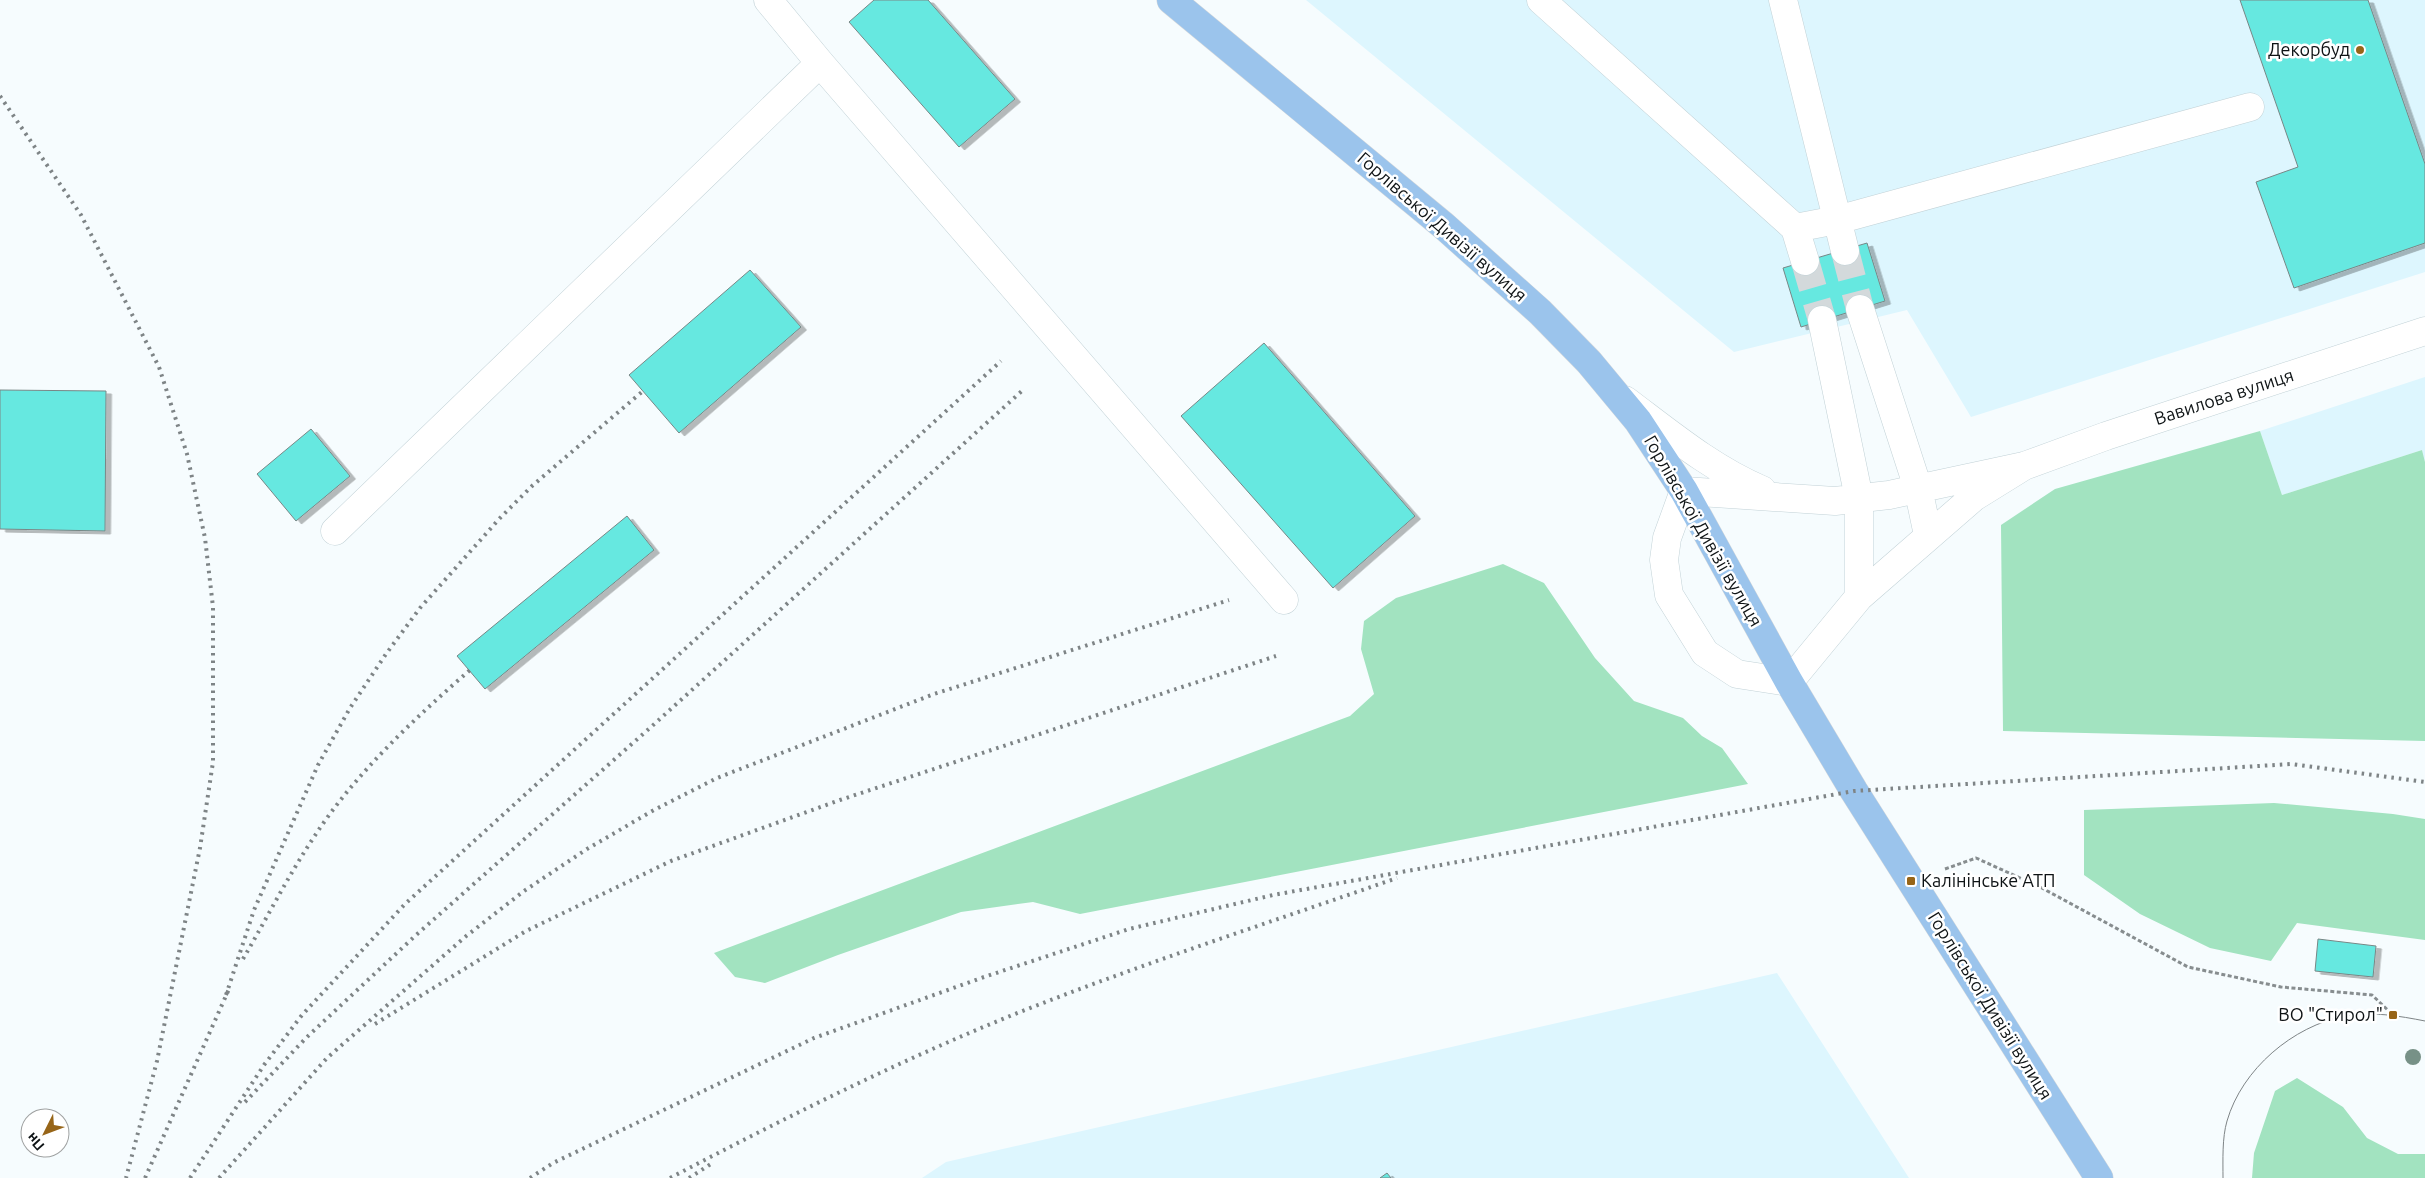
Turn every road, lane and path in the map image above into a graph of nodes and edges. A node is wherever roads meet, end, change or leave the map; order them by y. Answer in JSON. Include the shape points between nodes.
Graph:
{"nodes":[{"id":1,"x":768,"y":0,"type":"edge"},
{"id":2,"x":1171,"y":0,"type":"edge"},
{"id":3,"x":1541,"y":0,"type":"edge"},
{"id":4,"x":1783,"y":0,"type":"edge"},
{"id":5,"x":820,"y":63,"type":"junction"},
{"id":6,"x":2250,"y":107,"type":"dead end"},
{"id":7,"x":1837,"y":220,"type":"junction"},
{"id":8,"x":1796,"y":228,"type":"junction"},
{"id":9,"x":1845,"y":251,"type":"tunnel mouth"},
{"id":10,"x":1805,"y":261,"type":"tunnel mouth"},
{"id":11,"x":1860,"y":309,"type":"tunnel mouth"},
{"id":12,"x":1822,"y":320,"type":"tunnel mouth"},
{"id":13,"x":2425,"y":331,"type":"edge"},
{"id":14,"x":1616,"y":394,"type":"junction"},
{"id":15,"x":2024,"y":466,"type":"junction"},
{"id":16,"x":1918,"y":488,"type":"junction"},
{"id":17,"x":1684,"y":491,"type":"junction"},
{"id":18,"x":1779,"y":496,"type":"junction"},
{"id":19,"x":1859,"y":498,"type":"junction"},
{"id":20,"x":335,"y":531,"type":"dead end"},
{"id":21,"x":1928,"y":535,"type":"junction"},
{"id":22,"x":1858,"y":597,"type":"junction"},
{"id":23,"x":1284,"y":600,"type":"dead end"},
{"id":24,"x":1789,"y":682,"type":"junction"},
{"id":25,"x":1911,"y":881,"type":"junction"},
{"id":26,"x":2393,"y":1015,"type":"dead end"},
{"id":27,"x":2099,"y":1178,"type":"edge"}],
"edges":[{"from":1,"to":5,"type":"street"},
{"from":2,"to":14,"type":"main road","name":"Горлівської Дивізії вулиця","via":[[1444,226],[1540,312],[1590,362]]},
{"from":3,"to":8,"type":"street"},
{"from":4,"to":7,"type":"street"},
{"from":5,"to":20,"type":"street"},
{"from":5,"to":23,"type":"street"},
{"from":6,"to":7,"type":"street"},
{"from":7,"to":8,"type":"street"},
{"from":7,"to":9,"type":"street"},
{"from":8,"to":10,"type":"street"},
{"from":11,"to":16,"type":"street"},
{"from":12,"to":19,"type":"street"},
{"from":13,"to":15,"type":"street","name":"Вавилова вулиця"},
{"from":14,"to":17,"type":"main road","name":"Горлівської Дивізії вулиця","via":[[1638,421]]},
{"from":14,"to":18,"type":"street","via":[[1738,480]]},
{"from":15,"to":16,"type":"street"},
{"from":15,"to":21,"type":"street","via":[[1974,497]]},
{"from":16,"to":19,"type":"street"},
{"from":16,"to":21,"type":"street"},
{"from":17,"to":18,"type":"street"},
{"from":17,"to":24,"type":"main road","name":"Горлівської Дивізії вулиця"},
{"from":17,"to":24,"type":"street","via":[[1667,538],[1664,560],[1669,595],[1705,653],[1737,674]]},
{"from":18,"to":19,"type":"street","via":[[1835,501]]},
{"from":19,"to":22,"type":"street"},
{"from":21,"to":22,"type":"street"},
{"from":22,"to":24,"type":"street"},
{"from":24,"to":25,"type":"main road","name":"Горлівської Дивізії вулиця"},
{"from":25,"to":26,"type":"path","via":[[1976,858],[2040,887],[2188,967],[2280,987],[2372,995]]},
{"from":25,"to":27,"type":"main road","name":"Горлівської Дивізії вулиця"}]}
